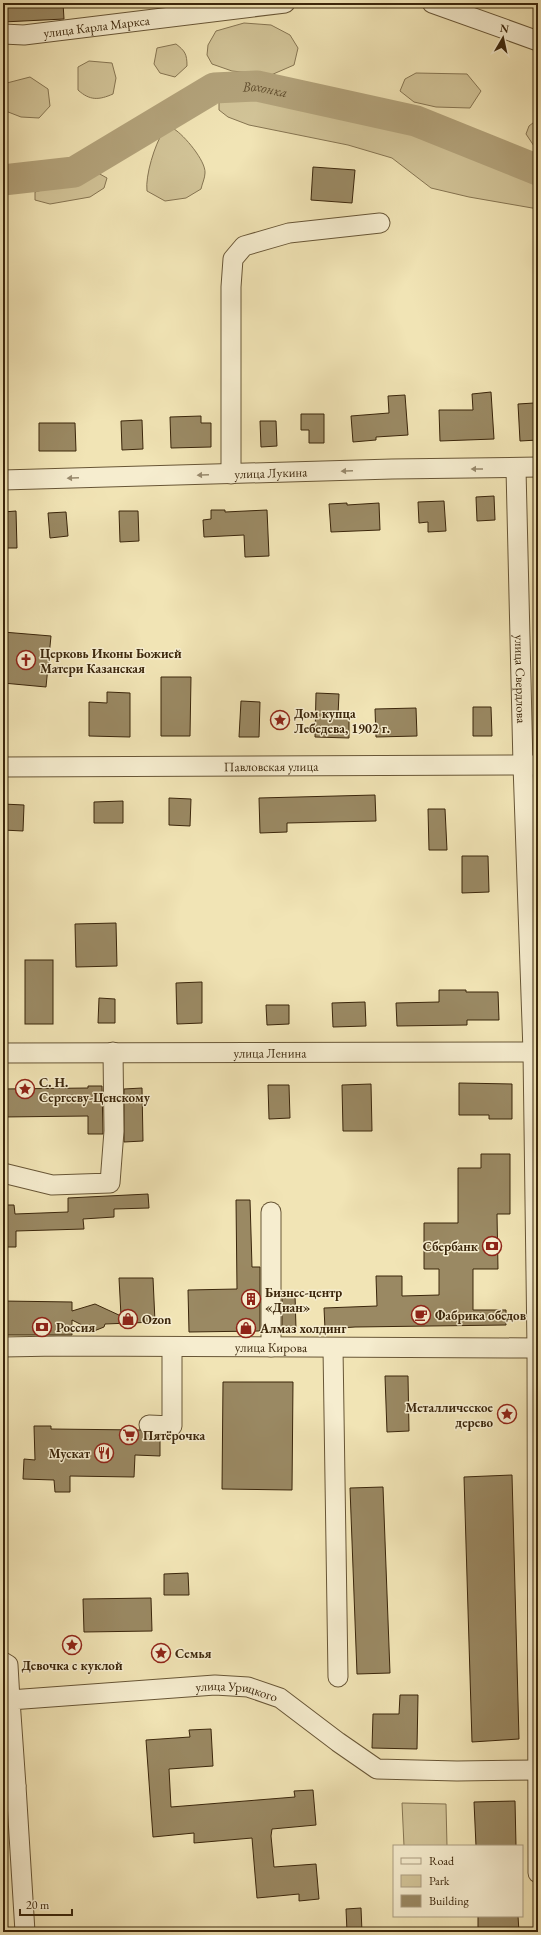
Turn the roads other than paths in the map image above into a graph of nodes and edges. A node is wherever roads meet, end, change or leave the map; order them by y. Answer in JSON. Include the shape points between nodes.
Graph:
{"nodes":[{"id":1,"x":285,"y":3,"type":"edge"},
{"id":2,"x":432,"y":3,"type":"edge"},
{"id":3,"x":3,"y":34,"type":"edge"},
{"id":4,"x":538,"y":41,"type":"edge"},
{"id":5,"x":380,"y":223,"type":"dead end"},
{"id":6,"x":538,"y":467,"type":"edge"},
{"id":7,"x":516,"y":469,"type":"junction"},
{"id":8,"x":231,"y":474,"type":"junction"},
{"id":9,"x":3,"y":480,"type":"edge"},
{"id":10,"x":530,"y":765,"type":"edge"},
{"id":11,"x":3,"y":766,"type":"edge"},
{"id":12,"x":113,"y":1052,"type":"junction"},
{"id":13,"x":536,"y":1052,"type":"edge"},
{"id":14,"x":3,"y":1053,"type":"edge"},
{"id":15,"x":3,"y":1173,"type":"edge"},
{"id":16,"x":270,"y":1212,"type":"dead end"},
{"id":17,"x":172,"y":1347,"type":"junction"},
{"id":18,"x":271,"y":1347,"type":"junction"},
{"id":19,"x":3,"y":1348,"type":"edge"},
{"id":20,"x":333,"y":1348,"type":"junction"},
{"id":21,"x":538,"y":1348,"type":"edge"},
{"id":22,"x":149,"y":1425,"type":"dead end"},
{"id":23,"x":3,"y":1662,"type":"edge"},
{"id":24,"x":338,"y":1677,"type":"dead end"},
{"id":25,"x":10,"y":1700,"type":"junction"},
{"id":26,"x":537,"y":1770,"type":"edge"},
{"id":27,"x":9,"y":1786,"type":"edge"},
{"id":28,"x":538,"y":1873,"type":"edge"},
{"id":29,"x":25,"y":1932,"type":"edge"}],
"edges":[{"from":1,"to":3,"type":"street","name":"улица Карла Маркса","via":[[24,35]]},
{"from":2,"to":4,"type":"street"},
{"from":5,"to":8,"type":"street","via":[[289,233],[244,246],[233,259]]},
{"from":6,"to":7,"type":"street","name":"улица Лукина"},
{"from":7,"to":8,"type":"street","name":"улица Лукина","one_way":true,"via":[[392,469]]},
{"from":7,"to":10,"type":"street","name":"улица Свердлова"},
{"from":8,"to":9,"type":"street","name":"улица Лукина","one_way":true},
{"from":10,"to":11,"type":"street","name":"Павловская улица"},
{"from":10,"to":13,"type":"street","name":"улица Свердлова"},
{"from":12,"to":13,"type":"street","name":"улица Ленина"},
{"from":12,"to":14,"type":"street","name":"улица Ленина"},
{"from":12,"to":15,"type":"street","via":[[114,1132],[110,1183],[52,1185]]},
{"from":13,"to":21,"type":"street","name":"улица Свердлова"},
{"from":16,"to":18,"type":"street"},
{"from":17,"to":18,"type":"street","name":"улица Кирова"},
{"from":17,"to":19,"type":"street","name":"улица Кирова"},
{"from":17,"to":22,"type":"street","via":[[172,1426]]},
{"from":18,"to":20,"type":"street","name":"улица Кирова"},
{"from":20,"to":21,"type":"street","name":"улица Кирова"},
{"from":20,"to":24,"type":"street"},
{"from":21,"to":26,"type":"street","name":"улица Свердлова"},
{"from":23,"to":25,"type":"street","via":[[8,1665]]},
{"from":25,"to":26,"type":"street","name":"улица Урицкого","via":[[215,1685],[248,1687],[280,1698],[377,1769]]},
{"from":25,"to":27,"type":"street"},
{"from":26,"to":28,"type":"street","name":"улица Свердлова"},
{"from":27,"to":29,"type":"street"}]}
